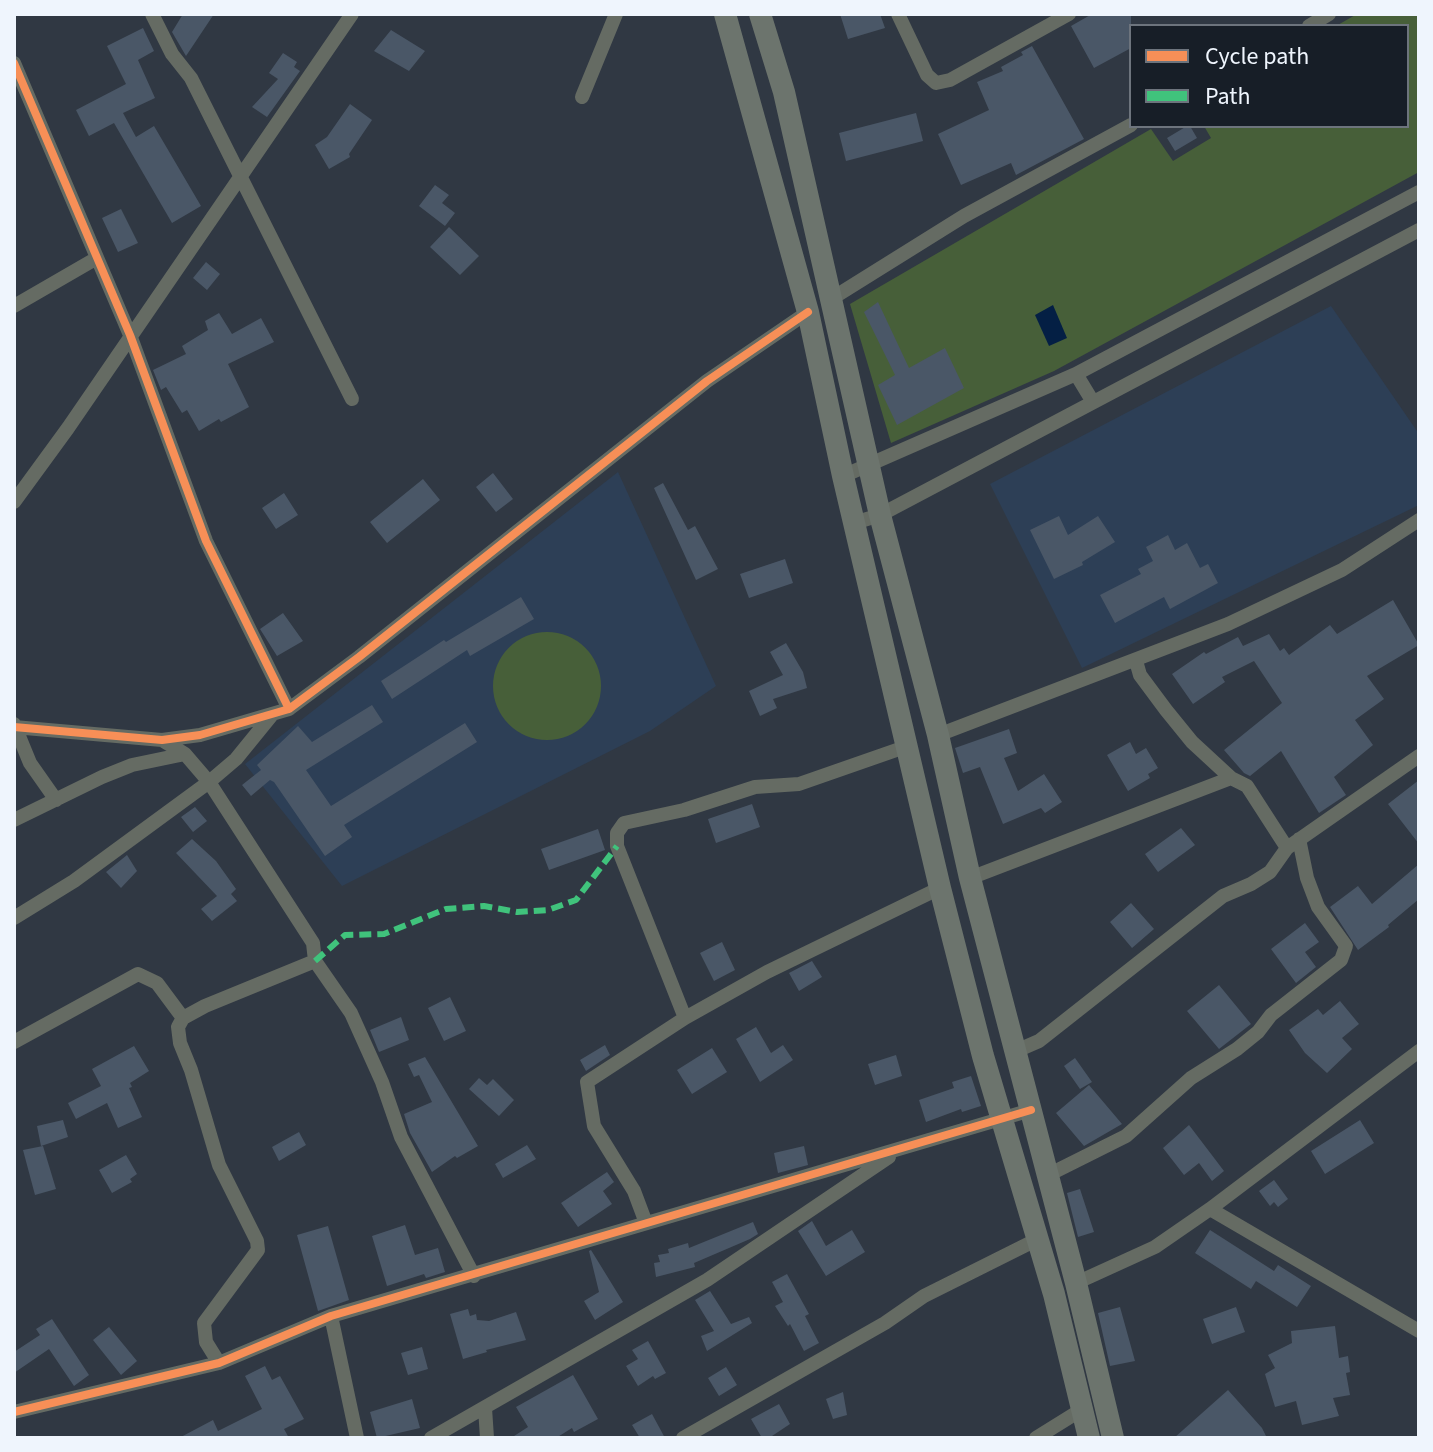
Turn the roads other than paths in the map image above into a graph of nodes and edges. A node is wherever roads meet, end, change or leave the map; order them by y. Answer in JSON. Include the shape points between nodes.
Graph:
{"nodes":[{"id":1,"x":152,"y":14,"type":"edge"},
{"id":2,"x":352,"y":14,"type":"edge"},
{"id":3,"x":616,"y":14,"type":"edge"},
{"id":4,"x":725,"y":14,"type":"edge"},
{"id":5,"x":760,"y":14,"type":"edge"},
{"id":6,"x":898,"y":14,"type":"edge"},
{"id":7,"x":1069,"y":14,"type":"edge"},
{"id":8,"x":14,"y":63,"type":"edge"},
{"id":9,"x":582,"y":97,"type":"dead end"},
{"id":10,"x":1129,"y":126,"type":"edge"},
{"id":11,"x":240,"y":180,"type":"junction"},
{"id":12,"x":1419,"y":192,"type":"edge"},
{"id":13,"x":1419,"y":230,"type":"edge"},
{"id":14,"x":97,"y":258,"type":"junction"},
{"id":15,"x":831,"y":299,"type":"junction"},
{"id":16,"x":14,"y":306,"type":"edge"},
{"id":17,"x":808,"y":312,"type":"junction"},
{"id":18,"x":130,"y":335,"type":"junction"},
{"id":19,"x":1076,"y":374,"type":"junction"},
{"id":20,"x":352,"y":399,"type":"dead end"},
{"id":21,"x":1093,"y":402,"type":"junction"},
{"id":22,"x":869,"y":466,"type":"junction"},
{"id":23,"x":843,"y":476,"type":"junction"},
{"id":24,"x":14,"y":502,"type":"edge"},
{"id":25,"x":880,"y":515,"type":"junction"},
{"id":26,"x":1419,"y":520,"type":"edge"},
{"id":27,"x":854,"y":523,"type":"junction"},
{"id":28,"x":1136,"y":661,"type":"junction"},
{"id":29,"x":289,"y":709,"type":"junction"},
{"id":30,"x":271,"y":716,"type":"junction"},
{"id":31,"x":14,"y":726,"type":"edge"},
{"id":32,"x":938,"y":735,"type":"junction"},
{"id":33,"x":162,"y":740,"type":"junction"},
{"id":34,"x":908,"y":746,"type":"junction"},
{"id":35,"x":185,"y":754,"type":"junction"},
{"id":36,"x":1419,"y":756,"type":"edge"},
{"id":37,"x":1231,"y":778,"type":"junction"},
{"id":38,"x":209,"y":782,"type":"junction"},
{"id":39,"x":56,"y":800,"type":"junction"},
{"id":40,"x":14,"y":820,"type":"edge"},
{"id":41,"x":1293,"y":844,"type":"junction"},
{"id":42,"x":970,"y":878,"type":"junction"},
{"id":43,"x":940,"y":888,"type":"junction"},
{"id":44,"x":14,"y":918,"type":"edge"},
{"id":45,"x":315,"y":961,"type":"junction"},
{"id":46,"x":183,"y":1018,"type":"junction"},
{"id":47,"x":685,"y":1018,"type":"junction"},
{"id":48,"x":14,"y":1042,"type":"edge"},
{"id":49,"x":1016,"y":1051,"type":"junction"},
{"id":50,"x":1419,"y":1051,"type":"edge"},
{"id":51,"x":1031,"y":1110,"type":"junction"},
{"id":52,"x":1001,"y":1119,"type":"junction"},
{"id":53,"x":903,"y":1148,"type":"junction"},
{"id":54,"x":1048,"y":1175,"type":"junction"},
{"id":55,"x":1210,"y":1209,"type":"junction"},
{"id":56,"x":646,"y":1223,"type":"junction"},
{"id":57,"x":1038,"y":1239,"type":"junction"},
{"id":58,"x":474,"y":1276,"type":"junction"},
{"id":59,"x":1076,"y":1283,"type":"junction"},
{"id":60,"x":331,"y":1316,"type":"junction"},
{"id":61,"x":1419,"y":1331,"type":"edge"},
{"id":62,"x":219,"y":1363,"type":"junction"},
{"id":63,"x":485,"y":1408,"type":"junction"},
{"id":64,"x":1081,"y":1410,"type":"junction"},
{"id":65,"x":14,"y":1412,"type":"edge"},
{"id":66,"x":357,"y":1438,"type":"edge"},
{"id":67,"x":432,"y":1438,"type":"edge"},
{"id":68,"x":487,"y":1438,"type":"edge"},
{"id":69,"x":683,"y":1438,"type":"edge"},
{"id":70,"x":1036,"y":1438,"type":"edge"},
{"id":71,"x":1089,"y":1438,"type":"edge"},
{"id":72,"x":1113,"y":1438,"type":"edge"}],
"edges":[{"from":1,"to":11,"type":"street","via":[[191,78]]},
{"from":2,"to":11,"type":"street"},
{"from":3,"to":9,"type":"street"},
{"from":4,"to":17,"type":"main road"},
{"from":5,"to":15,"type":"main road","via":[[784,92]]},
{"from":6,"to":7,"type":"street","via":[[927,75],[936,83]]},
{"from":8,"to":14,"type":"street"},
{"from":10,"to":15,"type":"street","via":[[964,216]]},
{"from":11,"to":18,"type":"street"},
{"from":11,"to":20,"type":"street"},
{"from":12,"to":19,"type":"street"},
{"from":13,"to":21,"type":"street"},
{"from":14,"to":16,"type":"street"},
{"from":14,"to":18,"type":"street"},
{"from":15,"to":22,"type":"main road"},
{"from":17,"to":23,"type":"main road"},
{"from":17,"to":29,"type":"street","via":[[707,381]]},
{"from":18,"to":24,"type":"street"},
{"from":18,"to":29,"type":"street","via":[[206,541]]},
{"from":19,"to":21,"type":"street"},
{"from":19,"to":22,"type":"street"},
{"from":21,"to":25,"type":"street"},
{"from":22,"to":23,"type":"street"},
{"from":22,"to":25,"type":"main road"},
{"from":23,"to":27,"type":"main road"},
{"from":25,"to":27,"type":"street"},
{"from":25,"to":32,"type":"main road"},
{"from":26,"to":28,"type":"street","via":[[1342,570]]},
{"from":27,"to":34,"type":"main road"},
{"from":28,"to":32,"type":"street"},
{"from":28,"to":37,"type":"street","via":[[1166,710]]},
{"from":29,"to":30,"type":"street"},
{"from":30,"to":33,"type":"street"},
{"from":30,"to":38,"type":"street"},
{"from":31,"to":33,"type":"street"},
{"from":31,"to":39,"type":"street","via":[[30,763]]},
{"from":32,"to":42,"type":"main road"},
{"from":33,"to":35,"type":"street"},
{"from":34,"to":43,"type":"main road"},
{"from":34,"to":47,"type":"street","via":[[799,784],[755,787],[624,823],[617,846]]},
{"from":35,"to":38,"type":"street"},
{"from":35,"to":39,"type":"street","via":[[132,765]]},
{"from":36,"to":41,"type":"street"},
{"from":37,"to":41,"type":"street","via":[[1247,786]]},
{"from":37,"to":42,"type":"street"},
{"from":38,"to":44,"type":"street"},
{"from":38,"to":45,"type":"street","via":[[313,943]]},
{"from":39,"to":40,"type":"street"},
{"from":41,"to":49,"type":"street","via":[[1270,872],[1223,896],[1039,1041]]},
{"from":41,"to":54,"type":"street","via":[[1318,907],[1346,946],[1341,960],[1126,1136]]},
{"from":42,"to":49,"type":"main road"},
{"from":43,"to":47,"type":"street"},
{"from":43,"to":52,"type":"main road"},
{"from":45,"to":46,"type":"street"},
{"from":45,"to":58,"type":"street","via":[[351,1013],[401,1137]]},
{"from":46,"to":48,"type":"street","via":[[157,983],[138,974]]},
{"from":46,"to":62,"type":"street","via":[[180,1043],[219,1165],[258,1250],[204,1323],[206,1342]]},
{"from":47,"to":56,"type":"street","via":[[591,1078],[586,1088],[594,1126],[634,1191]]},
{"from":49,"to":51,"type":"main road"},
{"from":50,"to":55,"type":"street"},
{"from":51,"to":52,"type":"street"},
{"from":51,"to":54,"type":"main road"},
{"from":52,"to":53,"type":"street"},
{"from":52,"to":57,"type":"main road"},
{"from":53,"to":56,"type":"street"},
{"from":53,"to":63,"type":"street","via":[[707,1280]]},
{"from":54,"to":59,"type":"main road"},
{"from":55,"to":59,"type":"street","via":[[1155,1247]]},
{"from":55,"to":61,"type":"street"},
{"from":56,"to":58,"type":"street"},
{"from":57,"to":64,"type":"main road"},
{"from":57,"to":69,"type":"street","via":[[924,1296]]},
{"from":58,"to":60,"type":"street"},
{"from":59,"to":72,"type":"main road"},
{"from":60,"to":62,"type":"street"},
{"from":60,"to":66,"type":"street"},
{"from":62,"to":65,"type":"street"},
{"from":63,"to":67,"type":"street"},
{"from":63,"to":68,"type":"street"},
{"from":64,"to":70,"type":"street"},
{"from":64,"to":71,"type":"main road"}]}
